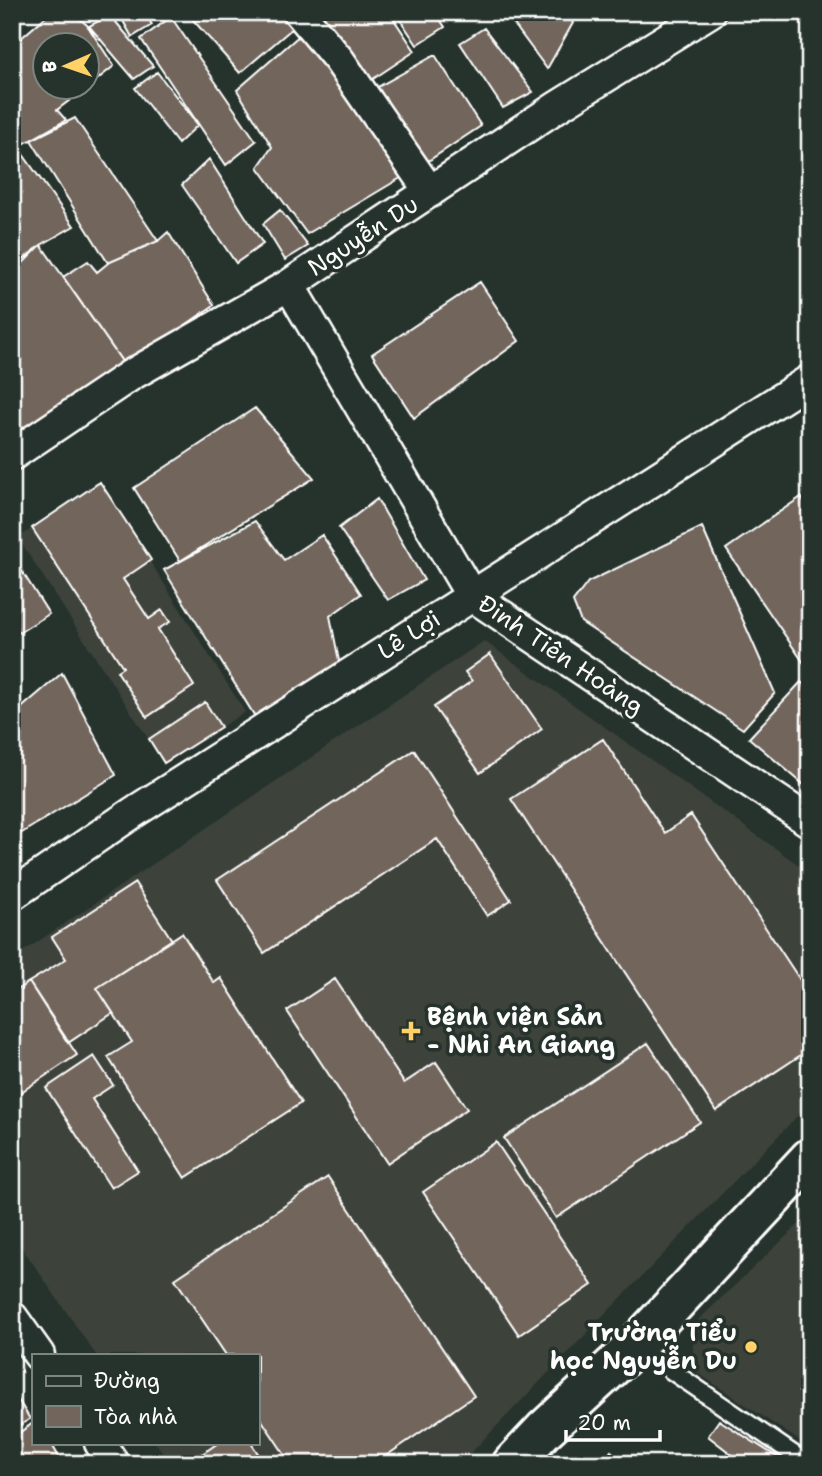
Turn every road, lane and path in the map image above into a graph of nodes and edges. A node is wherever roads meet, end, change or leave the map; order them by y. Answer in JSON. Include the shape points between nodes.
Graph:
{"nodes":[{"id":1,"x":299,"y":12,"type":"edge"},
{"id":2,"x":710,"y":12,"type":"edge"},
{"id":3,"x":430,"y":192,"type":"junction"},
{"id":4,"x":289,"y":285,"type":"junction"},
{"id":5,"x":810,"y":380,"type":"edge"},
{"id":6,"x":12,"y":455,"type":"edge"},
{"id":7,"x":471,"y":595,"type":"junction"},
{"id":8,"x":810,"y":822,"type":"edge"},
{"id":9,"x":12,"y":895,"type":"edge"},
{"id":10,"x":810,"y":1158,"type":"edge"},
{"id":11,"x":12,"y":1317,"type":"edge"},
{"id":12,"x":635,"y":1346,"type":"junction"},
{"id":13,"x":38,"y":1354,"type":"edge"},
{"id":14,"x":101,"y":1444,"type":"edge"},
{"id":15,"x":114,"y":1464,"type":"edge"},
{"id":16,"x":512,"y":1464,"type":"edge"},
{"id":17,"x":808,"y":1464,"type":"edge"}],
"edges":[{"from":1,"to":3,"type":"street","via":[[339,60]]},
{"from":2,"to":3,"type":"street","name":"Nguyễn Du"},
{"from":3,"to":4,"type":"street","name":"Nguyễn Du"},
{"from":4,"to":6,"type":"street","name":"Nguyễn Du","via":[[131,375]]},
{"from":4,"to":7,"type":"street","name":"Đinh Tiên Hoàng"},
{"from":5,"to":7,"type":"street","name":"Lê Lợi"},
{"from":7,"to":8,"type":"street","name":"Đinh Tiên Hoàng"},
{"from":7,"to":9,"type":"street","name":"Lê Lợi"},
{"from":10,"to":12,"type":"street"},
{"from":11,"to":13,"type":"street"},
{"from":12,"to":16,"type":"street"},
{"from":12,"to":17,"type":"lane"},
{"from":14,"to":15,"type":"street"}]}
